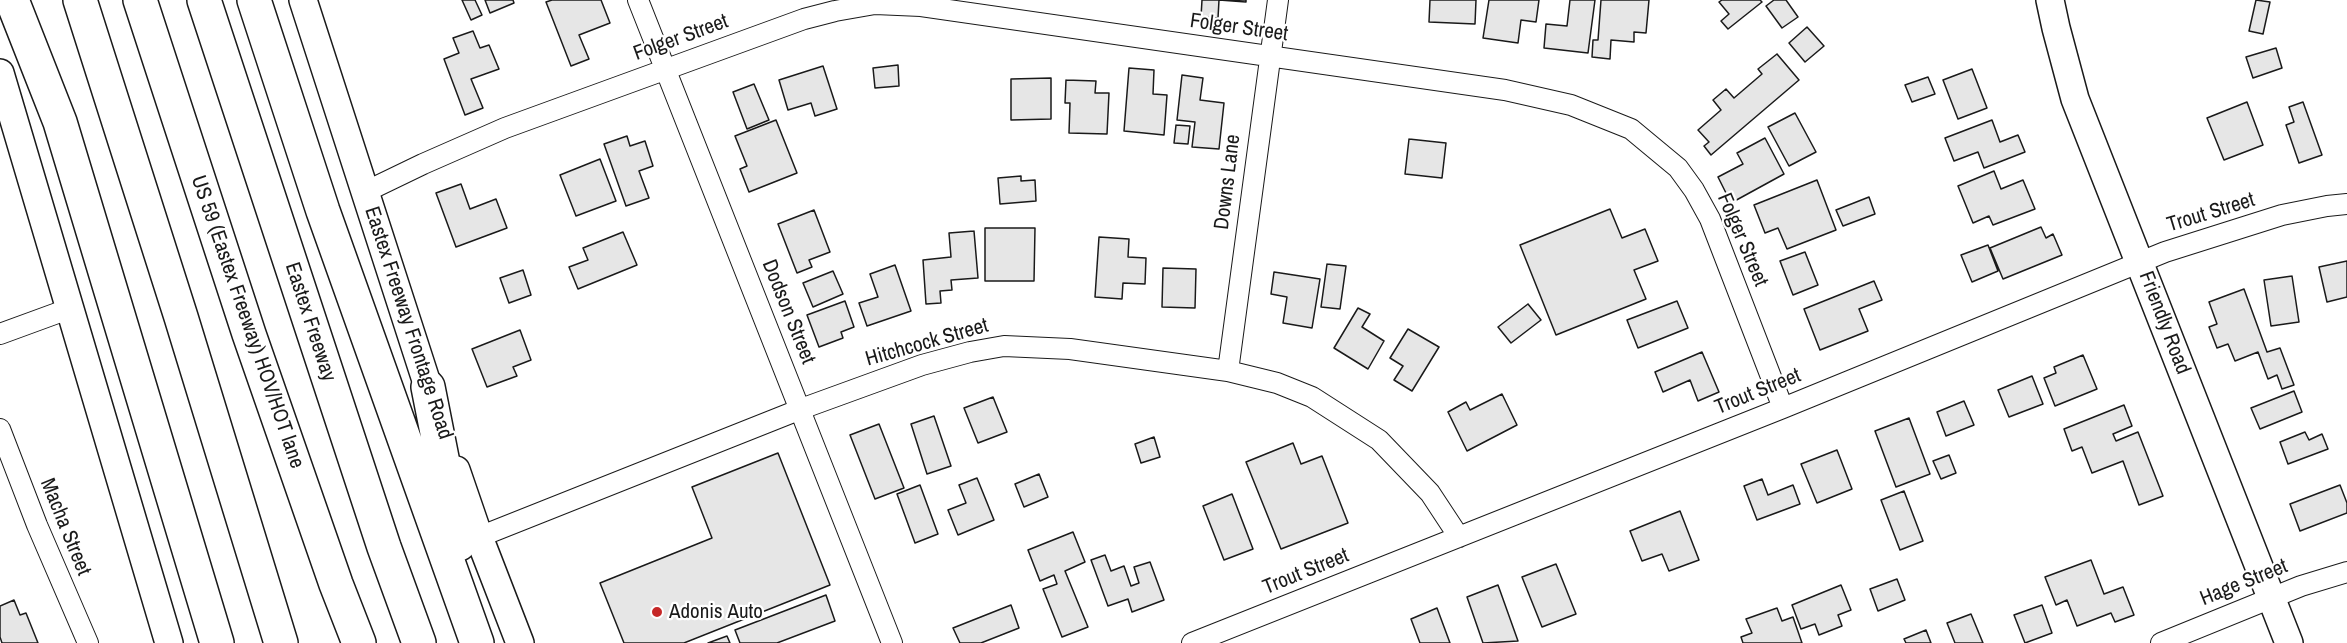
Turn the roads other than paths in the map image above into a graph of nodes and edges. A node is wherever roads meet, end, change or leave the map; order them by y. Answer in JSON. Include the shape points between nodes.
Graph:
{"nodes":[{"id":1,"x":12,"y":0,"type":"edge"},
{"id":2,"x":80,"y":0,"type":"edge"},
{"id":3,"x":140,"y":0,"type":"edge"},
{"id":4,"x":204,"y":0,"type":"edge"},
{"id":5,"x":255,"y":0,"type":"edge"},
{"id":6,"x":303,"y":0,"type":"edge"},
{"id":7,"x":638,"y":0,"type":"edge"},
{"id":8,"x":1278,"y":0,"type":"edge"},
{"id":9,"x":2050,"y":0,"type":"edge"},
{"id":10,"x":1269,"y":57,"type":"junction"},
{"id":11,"x":666,"y":69,"type":"junction"},
{"id":12,"x":0,"y":73,"type":"edge"},
{"id":13,"x":365,"y":192,"type":"junction"},
{"id":14,"x":2347,"y":204,"type":"edge"},
{"id":15,"x":2140,"y":262,"type":"junction"},
{"id":16,"x":71,"y":308,"type":"junction"},
{"id":17,"x":0,"y":334,"type":"edge"},
{"id":18,"x":249,"y":334,"type":"junction"},
{"id":19,"x":1228,"y":371,"type":"junction"},
{"id":20,"x":428,"y":387,"type":"junction"},
{"id":21,"x":1783,"y":408,"type":"junction"},
{"id":22,"x":801,"y":409,"type":"junction"},
{"id":23,"x":0,"y":429,"type":"edge"},
{"id":24,"x":239,"y":505,"type":"junction"},
{"id":25,"x":479,"y":537,"type":"junction"},
{"id":26,"x":1459,"y":537,"type":"junction"},
{"id":27,"x":2347,"y":572,"type":"edge"},
{"id":28,"x":2271,"y":598,"type":"junction"},
{"id":29,"x":88,"y":643,"type":"edge"},
{"id":30,"x":169,"y":643,"type":"edge"},
{"id":31,"x":217,"y":643,"type":"edge"},
{"id":32,"x":263,"y":643,"type":"edge"},
{"id":33,"x":281,"y":643,"type":"edge"},
{"id":34,"x":334,"y":643,"type":"edge"},
{"id":35,"x":357,"y":643,"type":"edge"},
{"id":36,"x":419,"y":643,"type":"edge"},
{"id":37,"x":478,"y":643,"type":"edge"},
{"id":38,"x":520,"y":643,"type":"edge"},
{"id":39,"x":892,"y":643,"type":"edge"},
{"id":40,"x":1192,"y":643,"type":"edge"},
{"id":41,"x":2161,"y":643,"type":"edge"},
{"id":42,"x":2289,"y":643,"type":"edge"}],
"edges":[{"from":1,"to":31,"type":"highway","via":[[60,122]]},
{"from":2,"to":24,"type":"highway"},
{"from":3,"to":18,"type":"highway","name":"US 59 (Eastex Freeway) HOV/HOT lane"},
{"from":4,"to":36,"type":"highway","name":"Eastex Freeway"},
{"from":5,"to":37,"type":"highway","via":[[323,211]]},
{"from":6,"to":13,"type":"main road","name":"Eastex Freeway Frontage Road"},
{"from":7,"to":11,"type":"street","name":"Dodson Street"},
{"from":8,"to":10,"type":"street","name":"Downs Lane"},
{"from":9,"to":15,"type":"main road","name":"Friendly Road","via":[[2075,99]]},
{"from":10,"to":11,"type":"street","name":"Folger Street","via":[[921,6],[875,4],[804,19]]},
{"from":10,"to":19,"type":"street","name":"Downs Lane"},
{"from":10,"to":21,"type":"street","name":"Folger Street","via":[[1505,90],[1571,105],[1631,129],[1678,168],[1710,219]]},
{"from":11,"to":13,"type":"street","name":"Folger Street","via":[[506,128]]},
{"from":11,"to":22,"type":"street","name":"Dodson Street"},
{"from":12,"to":16,"type":"main road"},
{"from":13,"to":20,"type":"main road","name":"Eastex Freeway Frontage Road"},
{"from":14,"to":15,"type":"street","name":"Trout Street","via":[[2282,215]]},
{"from":15,"to":21,"type":"street","name":"Trout Street"},
{"from":15,"to":28,"type":"main road","name":"Friendly Road"},
{"from":16,"to":17,"type":"street"},
{"from":16,"to":30,"type":"main road"},
{"from":18,"to":34,"type":"highway"},
{"from":18,"to":35,"type":"highway","name":"US 59 (Eastex Freeway) HOV/HOT lane"},
{"from":19,"to":22,"type":"street","name":"Hitchcock Street","via":[[1070,349],[1004,346],[922,365]]},
{"from":19,"to":26,"type":"street","name":"Hitchcock Street","via":[[1277,383],[1312,397],[1379,440],[1430,493]]},
{"from":20,"to":25,"type":"main road","name":"Eastex Freeway Frontage Road"},
{"from":20,"to":37,"type":"highway"},
{"from":21,"to":26,"type":"street","name":"Trout Street"},
{"from":22,"to":25,"type":"street","name":"Hitchcock Street"},
{"from":22,"to":39,"type":"street","name":"Dodson Street"},
{"from":23,"to":29,"type":"street","name":"Macha Street"},
{"from":24,"to":32,"type":"highway"},
{"from":24,"to":33,"type":"highway"},
{"from":25,"to":38,"type":"main road","name":"Eastex Freeway Frontage Road"},
{"from":26,"to":40,"type":"street","name":"Trout Street"},
{"from":27,"to":28,"type":"street","name":"Hage Street"},
{"from":28,"to":41,"type":"street","name":"Hage Street"},
{"from":28,"to":42,"type":"main road","name":"Friendly Road"}]}
